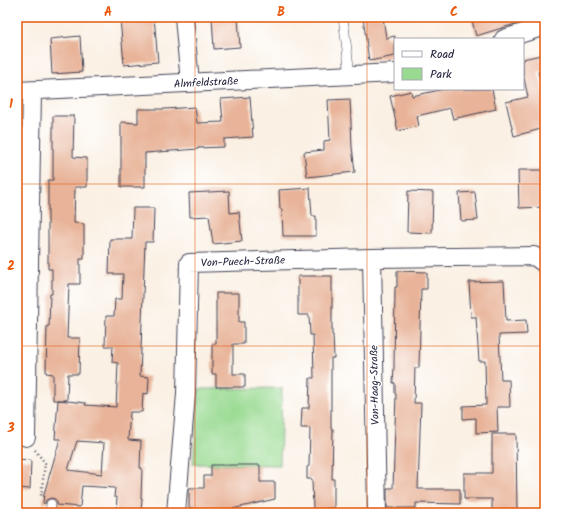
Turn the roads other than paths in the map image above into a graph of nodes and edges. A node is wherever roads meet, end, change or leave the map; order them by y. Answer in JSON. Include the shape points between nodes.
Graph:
{"nodes":[{"id":1,"x":184,"y":17,"type":"edge"},
{"id":2,"x":343,"y":17,"type":"edge"},
{"id":3,"x":545,"y":26,"type":"edge"},
{"id":4,"x":507,"y":38,"type":"edge"},
{"id":5,"x":394,"y":73,"type":"edge"},
{"id":6,"x":350,"y":75,"type":"junction"},
{"id":7,"x":190,"y":83,"type":"junction"},
{"id":8,"x":24,"y":91,"type":"edge"},
{"id":9,"x":372,"y":258,"type":"junction"},
{"id":10,"x":545,"y":265,"type":"edge"},
{"id":11,"x":26,"y":437,"type":"dead end"},
{"id":12,"x":176,"y":513,"type":"edge"},
{"id":13,"x":377,"y":513,"type":"edge"}],
"edges":[{"from":1,"to":7,"type":"street"},
{"from":2,"to":6,"type":"lane"},
{"from":3,"to":4,"type":"street"},
{"from":5,"to":6,"type":"street","name":"Almfeldstraße"},
{"from":6,"to":7,"type":"street","name":"Almfeldstraße"},
{"from":7,"to":8,"type":"street","name":"Almfeldstraße"},
{"from":8,"to":11,"type":"street"},
{"from":9,"to":10,"type":"street","name":"Von-Puech-Straße","via":[[534,256]]},
{"from":9,"to":12,"type":"street","name":"Von-Puech-Straße","via":[[189,263],[186,394]]},
{"from":9,"to":13,"type":"street","name":"Von-Haag-Straße"}]}
